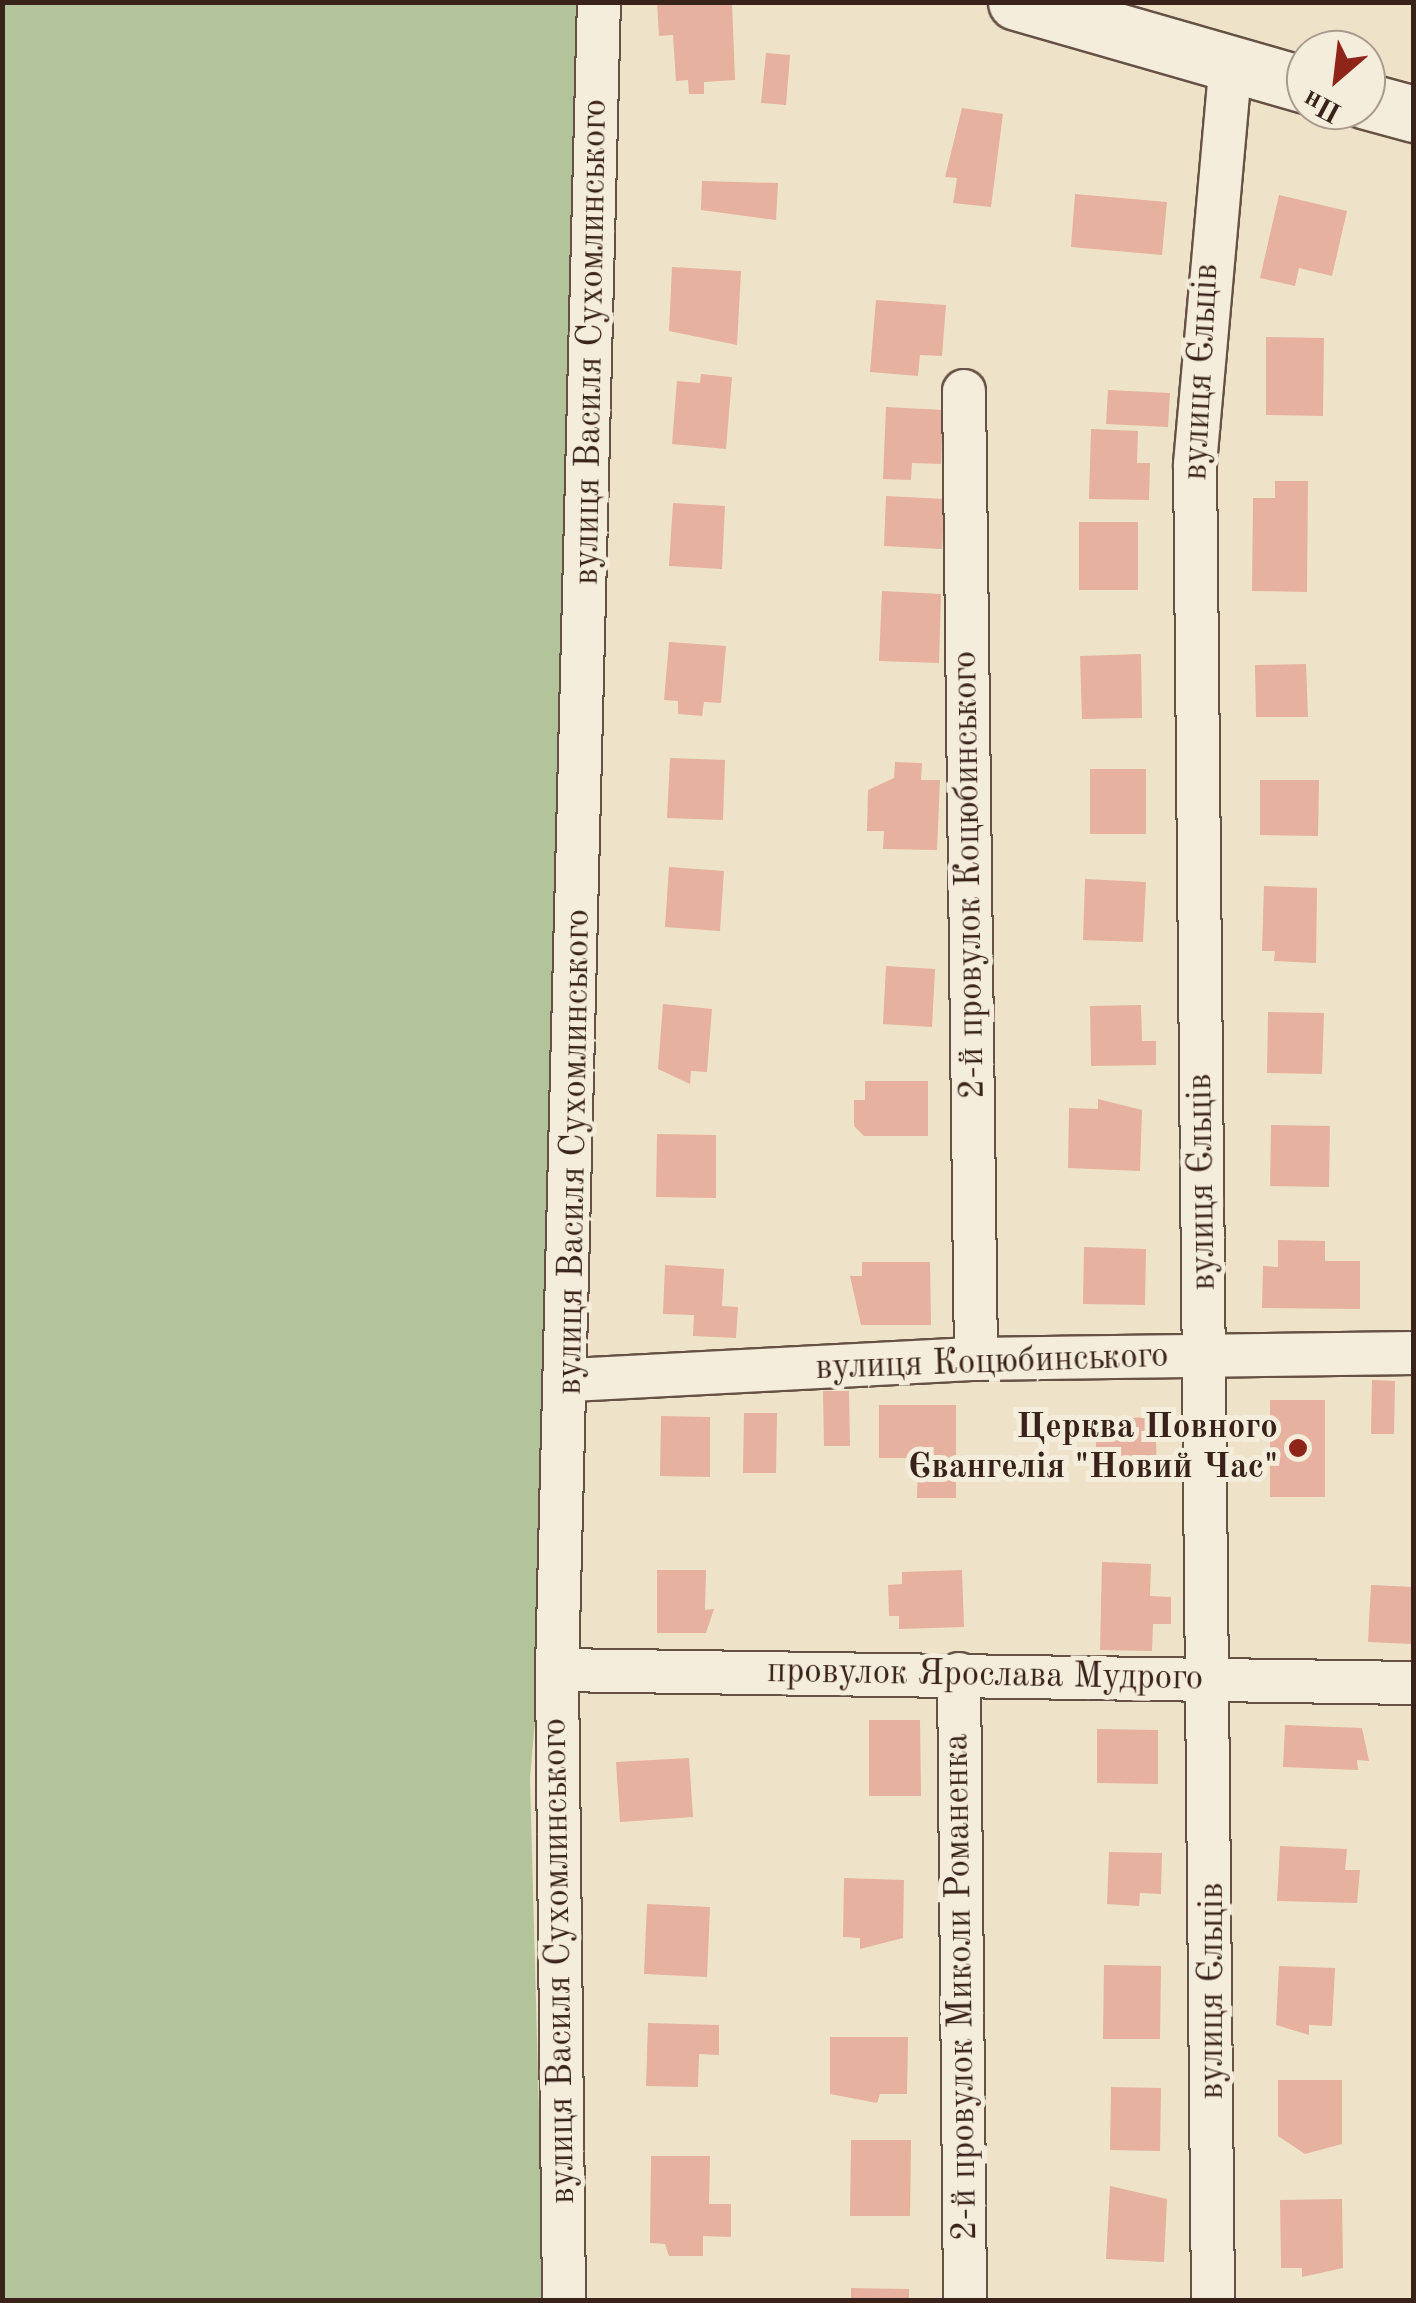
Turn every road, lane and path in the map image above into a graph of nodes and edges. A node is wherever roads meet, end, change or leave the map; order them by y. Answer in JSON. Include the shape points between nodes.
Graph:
{"nodes":[{"id":1,"x":599,"y":2,"type":"edge"},
{"id":2,"x":1016,"y":2,"type":"edge"},
{"id":3,"x":1231,"y":64,"type":"junction"},
{"id":4,"x":1286,"y":79,"type":"edge"},
{"id":5,"x":1386,"y":106,"type":"edge"},
{"id":6,"x":1414,"y":114,"type":"edge"},
{"id":7,"x":964,"y":391,"type":"dead end"},
{"id":8,"x":1414,"y":1353,"type":"edge"},
{"id":9,"x":1206,"y":1358,"type":"junction"},
{"id":10,"x":976,"y":1359,"type":"junction"},
{"id":11,"x":571,"y":1380,"type":"junction"},
{"id":12,"x":557,"y":1670,"type":"junction"},
{"id":13,"x":959,"y":1674,"type":"junction"},
{"id":14,"x":1214,"y":1680,"type":"junction"},
{"id":15,"x":1414,"y":1683,"type":"edge"},
{"id":16,"x":564,"y":2300,"type":"edge"},
{"id":17,"x":965,"y":2300,"type":"edge"},
{"id":18,"x":1213,"y":2300,"type":"edge"}],
"edges":[{"from":1,"to":11,"type":"street","name":"вулиця Василя Сухомлинського"},
{"from":2,"to":3,"type":"street"},
{"from":3,"to":4,"type":"street"},
{"from":3,"to":9,"type":"street","name":"вулиця Єльців","via":[[1194,464]]},
{"from":5,"to":6,"type":"street"},
{"from":7,"to":10,"type":"street","name":"2-й провулок Коцюбинського"},
{"from":8,"to":9,"type":"street","name":"вулиця Коцюбинського"},
{"from":9,"to":10,"type":"street","name":"вулиця Коцюбинського"},
{"from":9,"to":14,"type":"street","name":"вулиця Єльців"},
{"from":10,"to":11,"type":"street","name":"вулиця Коцюбинського"},
{"from":11,"to":12,"type":"street","name":"вулиця Василя Сухомлинського"},
{"from":12,"to":13,"type":"street","name":"провулок Ярослава Мудрого"},
{"from":12,"to":16,"type":"street","name":"вулиця Василя Сухомлинського"},
{"from":13,"to":14,"type":"street","name":"провулок Ярослава Мудрого"},
{"from":13,"to":17,"type":"street","name":"2-й провулок Миколи Романенка"},
{"from":14,"to":15,"type":"street","name":"провулок Ярослава Мудрого"},
{"from":14,"to":18,"type":"street","name":"вулиця Єльців"}]}
